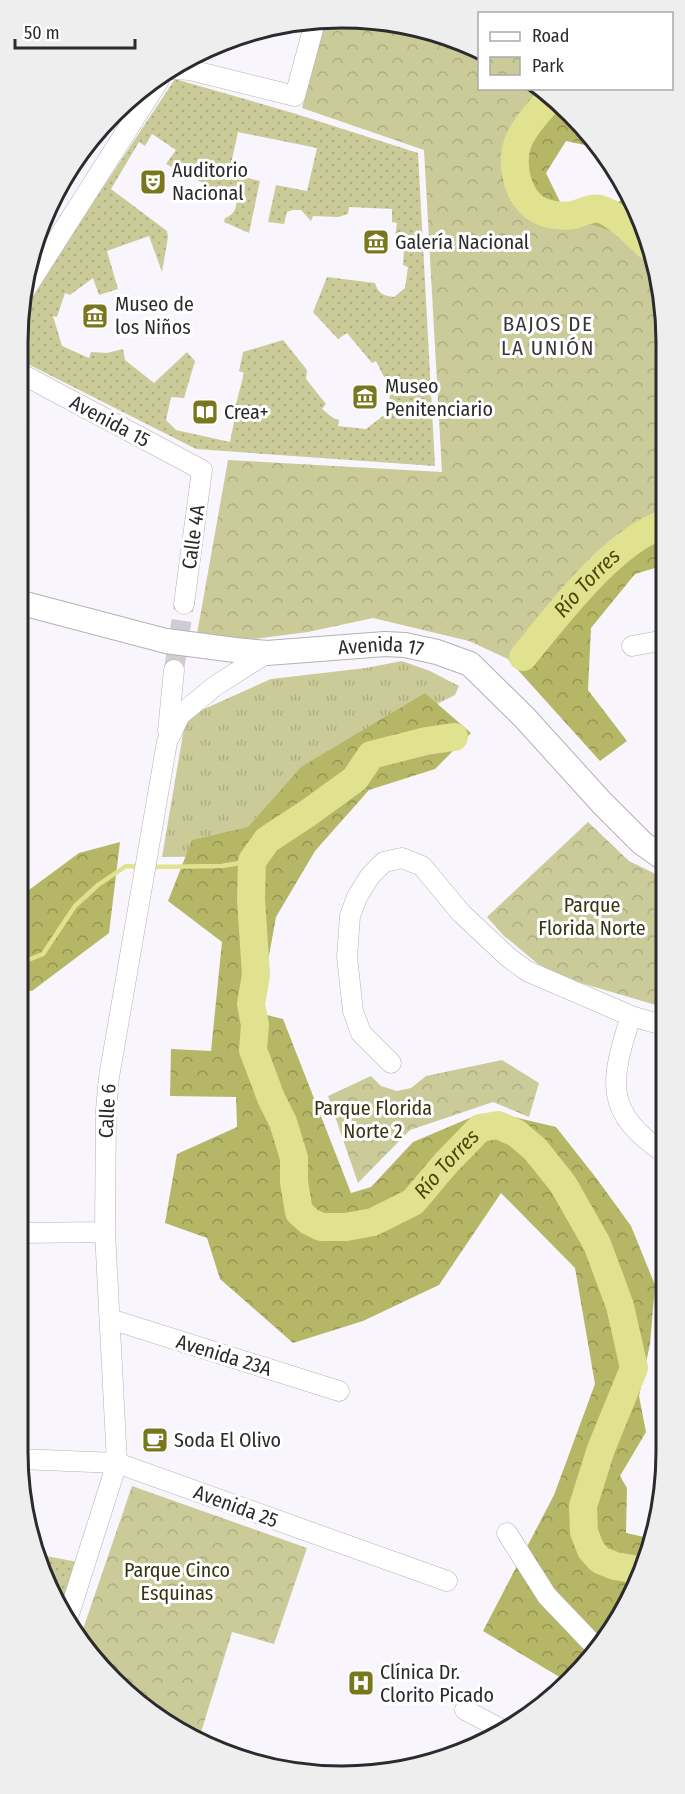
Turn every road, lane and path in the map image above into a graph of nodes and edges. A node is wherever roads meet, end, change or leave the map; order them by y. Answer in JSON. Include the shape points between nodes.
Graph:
{"nodes":[{"id":1,"x":313,"y":30,"type":"edge"},
{"id":2,"x":187,"y":71,"type":"edge"},
{"id":3,"x":150,"y":93,"type":"edge"},
{"id":4,"x":37,"y":271,"type":"edge"},
{"id":5,"x":28,"y":377,"type":"edge"},
{"id":6,"x":202,"y":470,"type":"joint"},
{"id":7,"x":184,"y":604,"type":"tunnel mouth"},
{"id":8,"x":28,"y":605,"type":"edge"},
{"id":9,"x":656,"y":642,"type":"edge"},
{"id":10,"x":632,"y":646,"type":"dead end"},
{"id":11,"x":267,"y":653,"type":"junction"},
{"id":12,"x":174,"y":670,"type":"tunnel mouth"},
{"id":13,"x":166,"y":742,"type":"junction"},
{"id":14,"x":656,"y":853,"type":"edge"},
{"id":15,"x":631,"y":1016,"type":"junction"},
{"id":16,"x":656,"y":1023,"type":"edge"},
{"id":17,"x":391,"y":1063,"type":"dead end"},
{"id":18,"x":656,"y":1147,"type":"edge"},
{"id":19,"x":105,"y":1232,"type":"junction"},
{"id":20,"x":28,"y":1233,"type":"edge"},
{"id":21,"x":110,"y":1319,"type":"junction"},
{"id":22,"x":339,"y":1391,"type":"dead end"},
{"id":23,"x":28,"y":1459,"type":"edge"},
{"id":24,"x":117,"y":1463,"type":"junction"},
{"id":25,"x":507,"y":1533,"type":"dead end"},
{"id":26,"x":447,"y":1581,"type":"dead end"},
{"id":27,"x":71,"y":1608,"type":"edge"},
{"id":28,"x":592,"y":1643,"type":"edge"},
{"id":29,"x":465,"y":1710,"type":"dead end"},
{"id":30,"x":495,"y":1726,"type":"edge"}],
"edges":[{"from":1,"to":2,"type":"street","via":[[295,96]]},
{"from":3,"to":4,"type":"street"},
{"from":5,"to":6,"type":"street","name":"Avenida 15"},
{"from":6,"to":7,"type":"street","name":"Calle 4A"},
{"from":8,"to":11,"type":"main road","name":"Avenida 17","via":[[166,640]]},
{"from":9,"to":10,"type":"street"},
{"from":11,"to":13,"type":"street","name":"Calle 6","via":[[186,709]]},
{"from":11,"to":14,"type":"main road","name":"Avenida 17","via":[[405,645],[437,651],[470,664],[602,803]]},
{"from":12,"to":13,"type":"street"},
{"from":13,"to":19,"type":"street","name":"Calle 6","via":[[109,1077]]},
{"from":15,"to":16,"type":"street"},
{"from":15,"to":17,"type":"street","via":[[527,971],[461,913],[422,866],[402,858],[384,862],[357,897],[350,916],[347,957],[353,1011],[361,1033]]},
{"from":15,"to":18,"type":"street","via":[[620,1049],[615,1088],[624,1115]]},
{"from":19,"to":20,"type":"street"},
{"from":19,"to":21,"type":"street","name":"Calle 6"},
{"from":21,"to":22,"type":"street","name":"Avenida 23A"},
{"from":21,"to":24,"type":"street","name":"Calle 6"},
{"from":23,"to":24,"type":"street","name":"Avenida 25"},
{"from":24,"to":26,"type":"street","name":"Avenida 25"},
{"from":24,"to":27,"type":"street","name":"Calle 6"},
{"from":25,"to":28,"type":"street","via":[[547,1596]]},
{"from":29,"to":30,"type":"street"}]}
